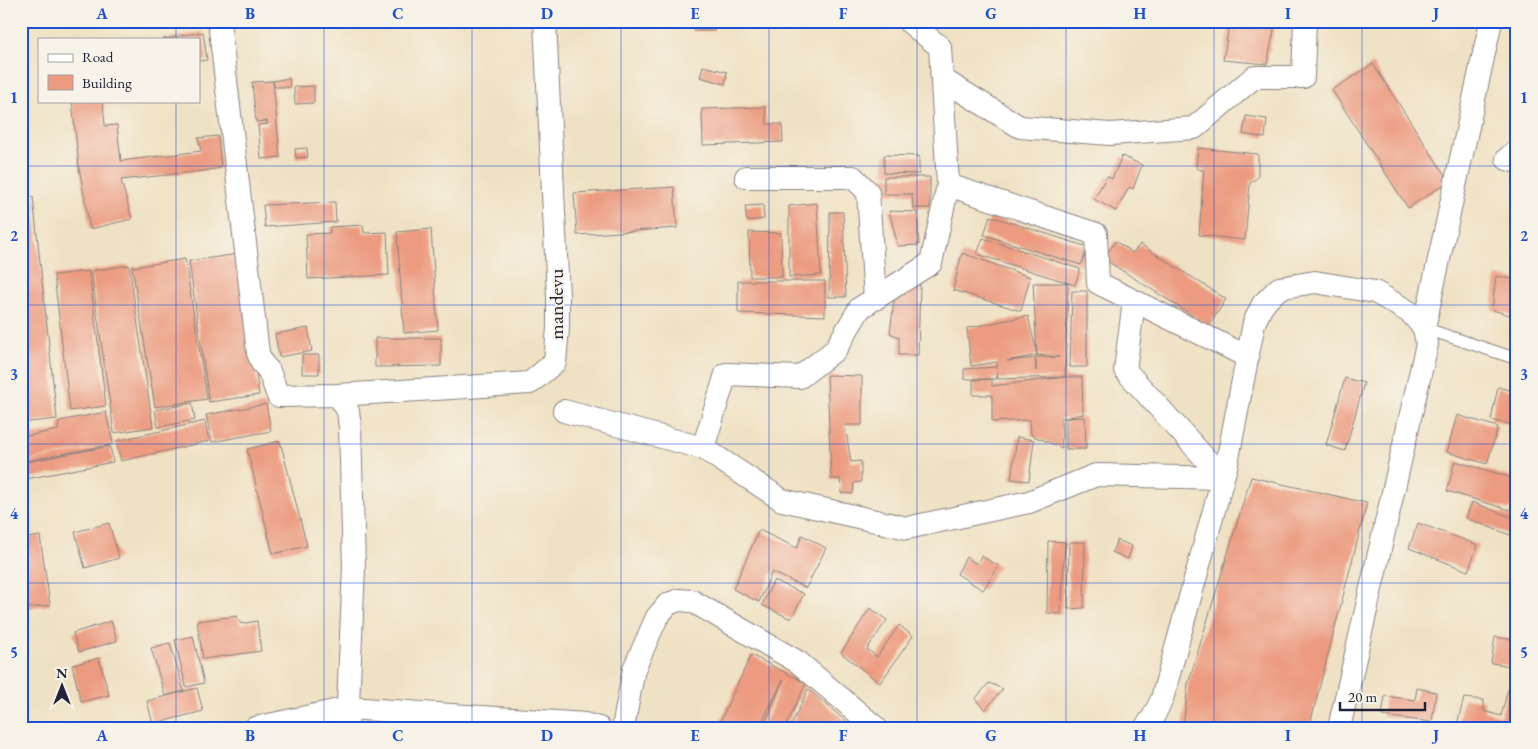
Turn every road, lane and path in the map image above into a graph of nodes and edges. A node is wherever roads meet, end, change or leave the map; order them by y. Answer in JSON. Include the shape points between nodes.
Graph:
{"nodes":[{"id":1,"x":219,"y":21,"type":"edge"},
{"id":2,"x":545,"y":21,"type":"edge"},
{"id":3,"x":908,"y":21,"type":"edge"},
{"id":4,"x":1305,"y":21,"type":"edge"},
{"id":5,"x":1491,"y":21,"type":"edge"},
{"id":6,"x":942,"y":79,"type":"junction"},
{"id":7,"x":1517,"y":150,"type":"edge"},
{"id":8,"x":1517,"y":162,"type":"edge"},
{"id":9,"x":746,"y":177,"type":"dead end"},
{"id":10,"x":948,"y":185,"type":"junction"},
{"id":11,"x":875,"y":299,"type":"junction"},
{"id":12,"x":1134,"y":301,"type":"junction"},
{"id":13,"x":1424,"y":328,"type":"junction"},
{"id":14,"x":1248,"y":357,"type":"junction"},
{"id":15,"x":1517,"y":359,"type":"edge"},
{"id":16,"x":338,"y":394,"type":"junction"},
{"id":17,"x":564,"y":411,"type":"dead end"},
{"id":18,"x":703,"y":448,"type":"junction"},
{"id":19,"x":1223,"y":478,"type":"junction"},
{"id":20,"x":348,"y":718,"type":"edge"},
{"id":21,"x":255,"y":728,"type":"edge"},
{"id":22,"x":599,"y":728,"type":"edge"},
{"id":23,"x":623,"y":728,"type":"edge"},
{"id":24,"x":876,"y":728,"type":"edge"},
{"id":25,"x":1145,"y":728,"type":"edge"},
{"id":26,"x":1339,"y":728,"type":"edge"}],
"edges":[{"from":1,"to":16,"type":"street","name":"mandevu","via":[[258,353],[278,396]]},
{"from":2,"to":16,"type":"street","name":"mandevu","via":[[558,297],[555,362],[530,383]]},
{"from":3,"to":6,"type":"street","via":[[940,47]]},
{"from":4,"to":6,"type":"street","via":[[1304,77],[1254,77],[1194,128],[1110,134],[1020,127]]},
{"from":5,"to":13,"type":"street"},
{"from":6,"to":10,"type":"street"},
{"from":7,"to":8,"type":"street","via":[[1507,159]]},
{"from":9,"to":11,"type":"street","via":[[852,177],[868,192]]},
{"from":10,"to":11,"type":"street","via":[[931,263]]},
{"from":10,"to":12,"type":"street","via":[[1096,234],[1098,283]]},
{"from":11,"to":18,"type":"street","via":[[860,308],[836,350],[800,377],[726,374]]},
{"from":12,"to":14,"type":"street"},
{"from":12,"to":19,"type":"street","via":[[1125,370]]},
{"from":13,"to":14,"type":"street","via":[[1412,313],[1374,292],[1315,282],[1279,288],[1263,304],[1254,322]]},
{"from":13,"to":15,"type":"lane"},
{"from":13,"to":26,"type":"street","via":[[1427,344]]},
{"from":14,"to":19,"type":"street"},
{"from":16,"to":20,"type":"street","via":[[348,411],[350,428],[354,567]]},
{"from":17,"to":18,"type":"street"},
{"from":18,"to":19,"type":"street","via":[[782,500],[906,528],[1029,502],[1096,475]]},
{"from":19,"to":25,"type":"street","via":[[1162,699]]},
{"from":20,"to":21,"type":"street"},
{"from":20,"to":22,"type":"street","via":[[585,724]]},
{"from":23,"to":24,"type":"street","via":[[634,669],[657,617],[668,604],[679,600],[692,601],[798,662]]}]}
